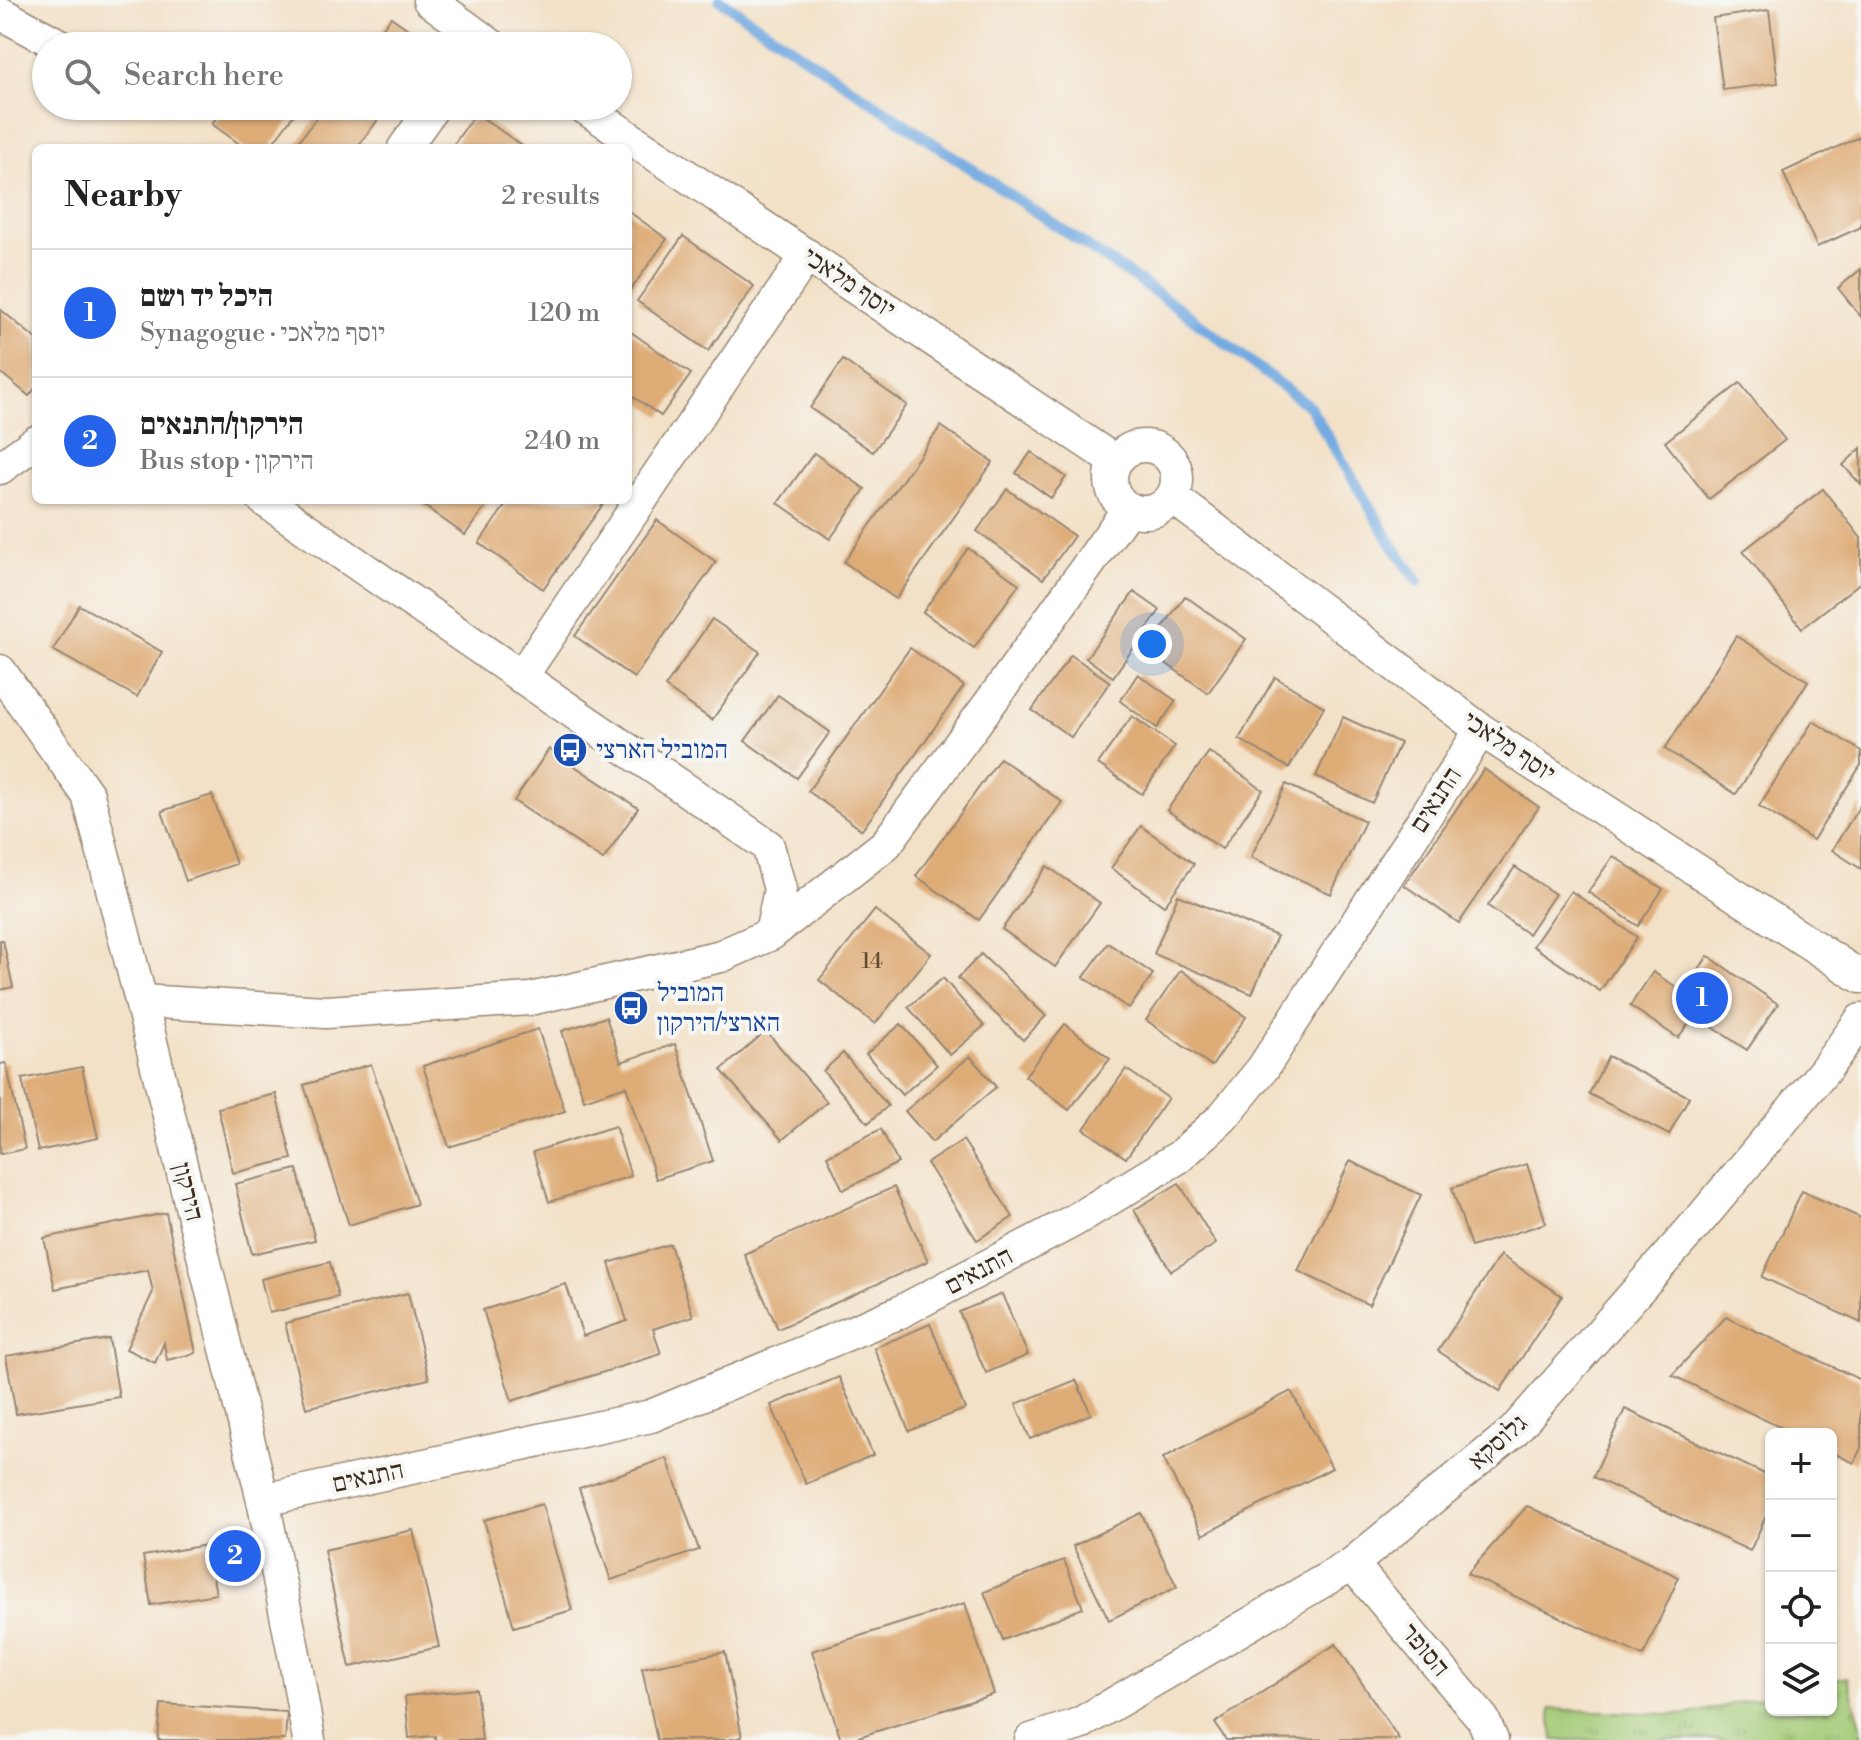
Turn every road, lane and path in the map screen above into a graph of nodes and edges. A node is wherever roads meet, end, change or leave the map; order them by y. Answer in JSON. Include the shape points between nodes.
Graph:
{"nodes":[{"id":1,"x":429,"y":0,"type":"edge"},
{"id":2,"x":0,"y":13,"type":"edge"},
{"id":3,"x":35,"y":32,"type":"edge"},
{"id":4,"x":468,"y":32,"type":"edge"},
{"id":5,"x":424,"y":120,"type":"edge"},
{"id":6,"x":603,"y":120,"type":"edge"},
{"id":7,"x":407,"y":144,"type":"edge"},
{"id":8,"x":807,"y":255,"type":"junction"},
{"id":9,"x":32,"y":445,"type":"edge"},
{"id":10,"x":1115,"y":461,"type":"junction"},
{"id":11,"x":0,"y":468,"type":"edge"},
{"id":12,"x":1172,"y":497,"type":"junction"},
{"id":13,"x":270,"y":504,"type":"edge"},
{"id":14,"x":1128,"y":509,"type":"junction"},
{"id":15,"x":0,"y":671,"type":"edge"},
{"id":16,"x":521,"y":677,"type":"junction"},
{"id":17,"x":1481,"y":730,"type":"junction"},
{"id":18,"x":771,"y":934,"type":"junction"},
{"id":19,"x":1861,"y":977,"type":"edge"},
{"id":20,"x":141,"y":1001,"type":"junction"},
{"id":21,"x":1861,"y":1020,"type":"edge"},
{"id":22,"x":263,"y":1500,"type":"junction"},
{"id":23,"x":1352,"y":1564,"type":"junction"},
{"id":24,"x":309,"y":1740,"type":"edge"},
{"id":25,"x":1031,"y":1740,"type":"edge"},
{"id":26,"x":1492,"y":1740,"type":"edge"}],
"edges":[{"from":1,"to":4,"type":"street"},
{"from":2,"to":3,"type":"street"},
{"from":5,"to":7,"type":"street"},
{"from":6,"to":8,"type":"street","name":"יוסף מלאכי"},
{"from":8,"to":10,"type":"street","name":"יוסף מלאכי"},
{"from":8,"to":16,"type":"street"},
{"from":9,"to":11,"type":"street"},
{"from":10,"to":12,"type":"street","via":[[1137,446],[1160,449],[1177,474]]},
{"from":10,"to":14,"type":"street","via":[[1110,483]]},
{"from":12,"to":14,"type":"street","via":[[1151,512]]},
{"from":12,"to":17,"type":"street","name":"יוסף מלאכי"},
{"from":13,"to":16,"type":"street"},
{"from":14,"to":18,"type":"street","via":[[886,844]]},
{"from":15,"to":20,"type":"street","name":"הירקון","via":[[88,795]]},
{"from":16,"to":18,"type":"street","via":[[768,846],[780,889]]},
{"from":17,"to":19,"type":"street","name":"יוסף מלאכי"},
{"from":17,"to":22,"type":"street","name":"התנאים","via":[[1263,1068],[1222,1118],[1179,1157],[1073,1221],[900,1312],[651,1416]]},
{"from":18,"to":20,"type":"street","via":[[721,956],[530,999],[326,1012]]},
{"from":20,"to":22,"type":"street","name":"הירקון"},
{"from":21,"to":23,"type":"street","name":"גלוסקא","via":[[1714,1203],[1513,1432]]},
{"from":22,"to":24,"type":"street","name":"הירקון"},
{"from":23,"to":25,"type":"street","name":"גלוסקא","via":[[1079,1724]]},
{"from":23,"to":26,"type":"street","name":"הסופר","via":[[1483,1719]]}]}
